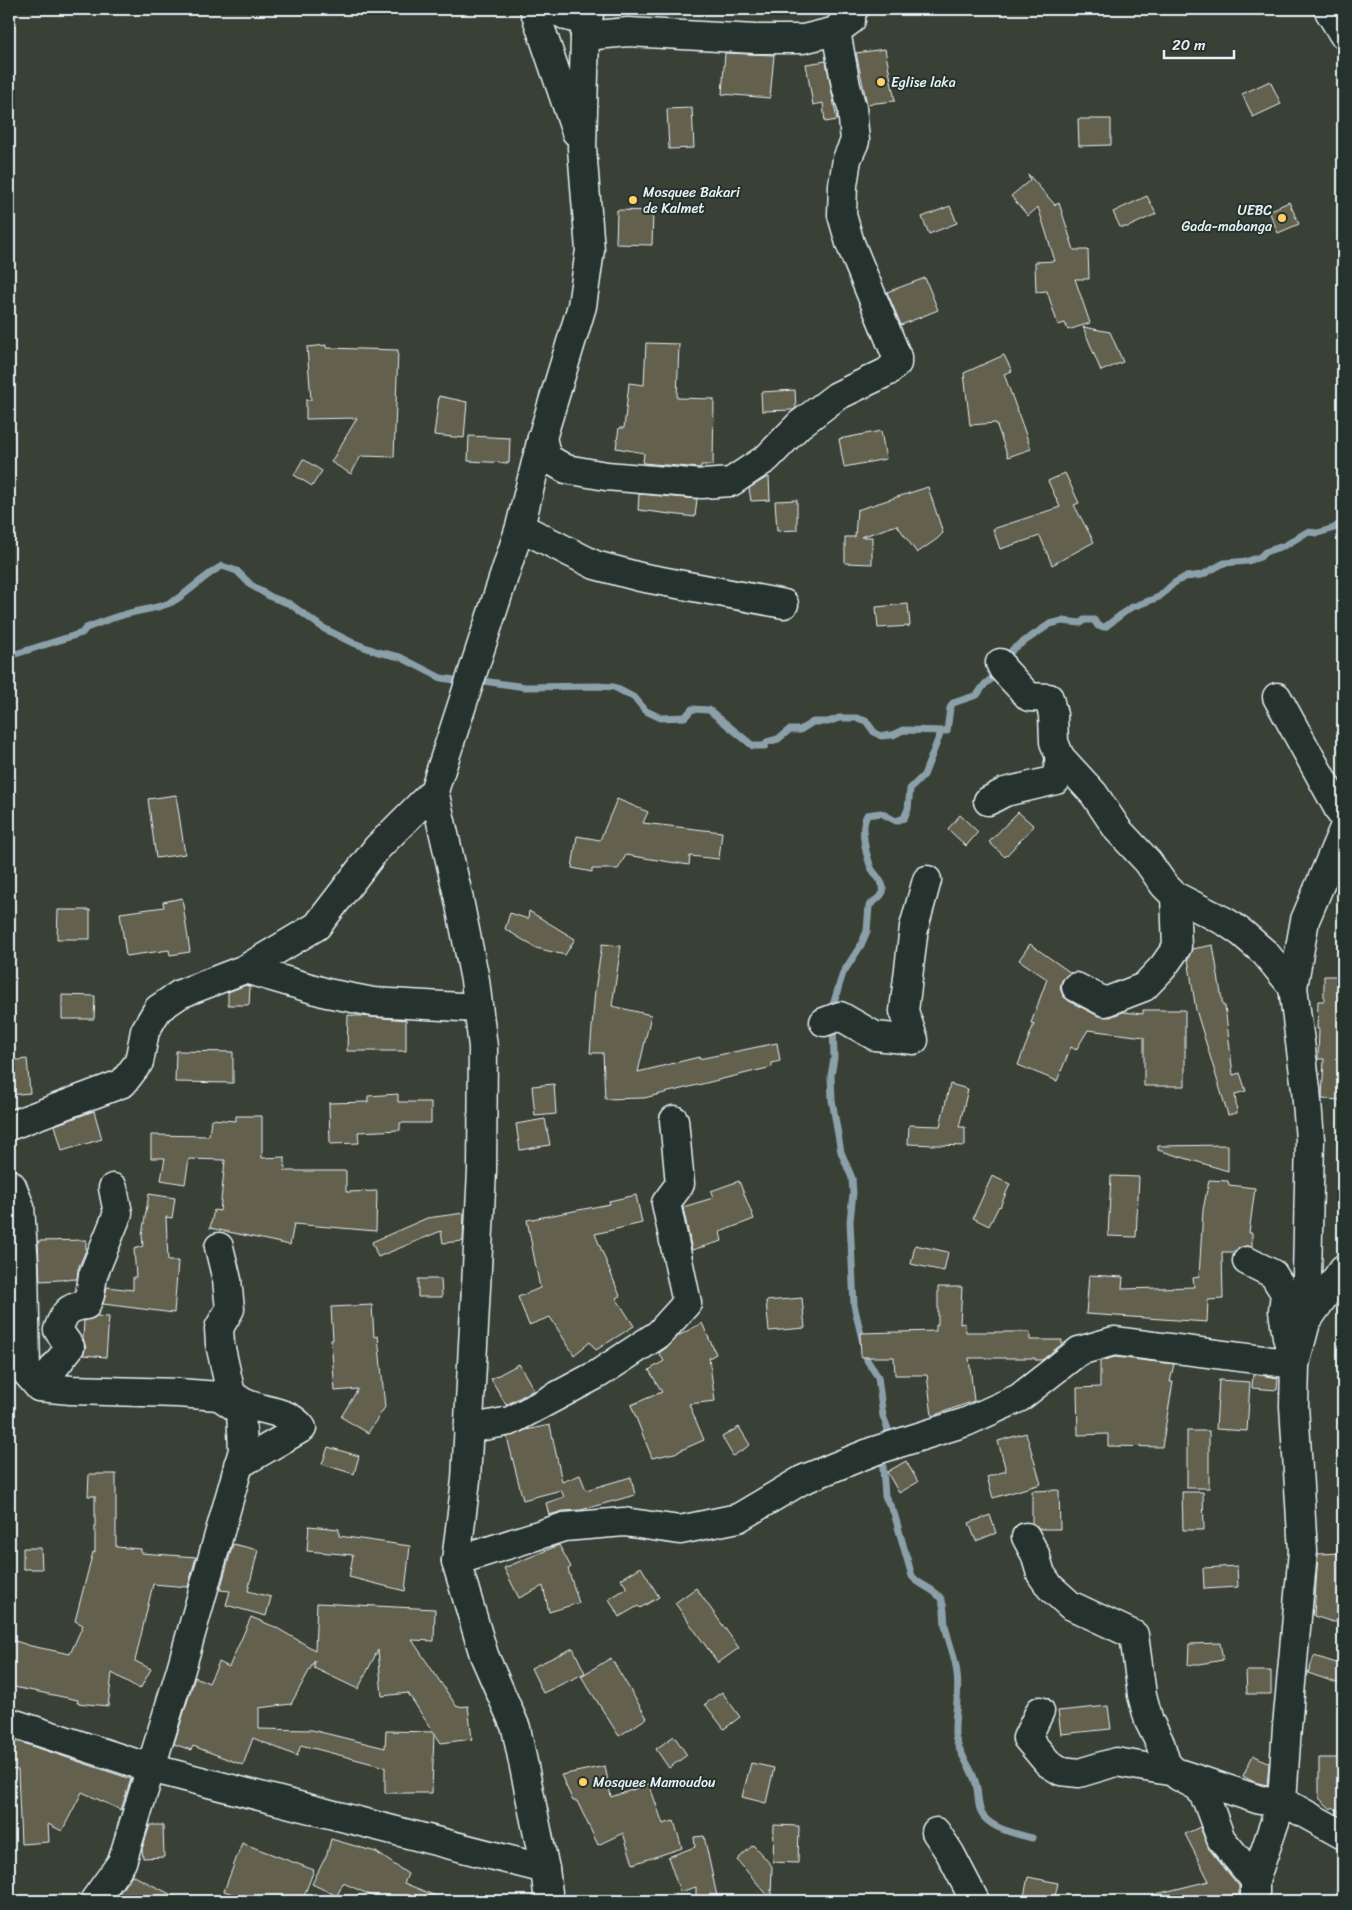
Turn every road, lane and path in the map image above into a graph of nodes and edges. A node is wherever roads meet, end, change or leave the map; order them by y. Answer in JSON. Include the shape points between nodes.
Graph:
{"nodes":[{"id":1,"x":534,"y":9,"type":"edge"},
{"id":2,"x":553,"y":9,"type":"edge"},
{"id":3,"x":854,"y":9,"type":"edge"},
{"id":4,"x":870,"y":9,"type":"edge"},
{"id":5,"x":1328,"y":9,"type":"edge"},
{"id":6,"x":588,"y":22,"type":"edge"},
{"id":7,"x":836,"y":30,"type":"junction"},
{"id":8,"x":1343,"y":34,"type":"edge"},
{"id":9,"x":582,"y":148,"type":"junction"},
{"id":10,"x":542,"y":438,"type":"junction"},
{"id":11,"x":520,"y":527,"type":"junction"},
{"id":12,"x":784,"y":604,"type":"dead end"},
{"id":13,"x":1000,"y":663,"type":"dead end"},
{"id":14,"x":1277,"y":697,"type":"dead end"},
{"id":15,"x":1060,"y":757,"type":"junction"},
{"id":16,"x":434,"y":791,"type":"junction"},
{"id":17,"x":988,"y":801,"type":"dead end"},
{"id":18,"x":1343,"y":817,"type":"edge"},
{"id":19,"x":1343,"y":830,"type":"edge"},
{"id":20,"x":927,"y":880,"type":"dead end"},
{"id":21,"x":1175,"y":896,"type":"junction"},
{"id":22,"x":245,"y":968,"type":"junction"},
{"id":23,"x":1076,"y":987,"type":"dead end"},
{"id":24,"x":1293,"y":987,"type":"junction"},
{"id":25,"x":478,"y":1008,"type":"junction"},
{"id":26,"x":832,"y":1019,"type":"dead end"},
{"id":27,"x":674,"y":1120,"type":"dead end"},
{"id":28,"x":9,"y":1126,"type":"edge"},
{"id":29,"x":9,"y":1183,"type":"edge"},
{"id":30,"x":113,"y":1188,"type":"dead end"},
{"id":31,"x":219,"y":1247,"type":"dead end"},
{"id":32,"x":1247,"y":1260,"type":"dead end"},
{"id":33,"x":1343,"y":1269,"type":"edge"},
{"id":34,"x":1306,"y":1322,"type":"junction"},
{"id":35,"x":1295,"y":1364,"type":"junction"},
{"id":36,"x":39,"y":1387,"type":"junction"},
{"id":37,"x":468,"y":1429,"type":"junction"},
{"id":38,"x":238,"y":1465,"type":"junction"},
{"id":39,"x":1026,"y":1537,"type":"dead end"},
{"id":40,"x":456,"y":1561,"type":"junction"},
{"id":41,"x":1040,"y":1711,"type":"dead end"},
{"id":42,"x":9,"y":1722,"type":"edge"},
{"id":43,"x":150,"y":1768,"type":"junction"},
{"id":44,"x":1174,"y":1772,"type":"junction"},
{"id":45,"x":1282,"y":1801,"type":"junction"},
{"id":46,"x":936,"y":1832,"type":"dead end"},
{"id":47,"x":1343,"y":1835,"type":"edge"},
{"id":48,"x":546,"y":1869,"type":"junction"},
{"id":49,"x":1255,"y":1890,"type":"edge"},
{"id":50,"x":94,"y":1901,"type":"edge"},
{"id":51,"x":549,"y":1901,"type":"edge"},
{"id":52,"x":975,"y":1901,"type":"edge"}],
"edges":[{"from":1,"to":9,"type":"street"},
{"from":2,"to":6,"type":"street"},
{"from":3,"to":7,"type":"street"},
{"from":4,"to":7,"type":"street"},
{"from":5,"to":8,"type":"street"},
{"from":6,"to":7,"type":"street","via":[[628,32],[755,39],[803,39]]},
{"from":6,"to":9,"type":"street"},
{"from":7,"to":10,"type":"street","via":[[852,108],[855,141],[847,159],[842,215],[897,363],[887,372],[837,396],[799,425],[767,458],[731,482],[702,484],[606,476],[566,469],[547,458]]},
{"from":9,"to":10,"type":"street","via":[[590,250],[582,306]]},
{"from":10,"to":11,"type":"street"},
{"from":11,"to":12,"type":"street","via":[[595,565],[640,577]]},
{"from":11,"to":16,"type":"street"},
{"from":13,"to":15,"type":"street","via":[[1029,697],[1049,698],[1054,742]]},
{"from":14,"to":18,"type":"street"},
{"from":15,"to":17,"type":"street","via":[[1056,780],[1005,792]]},
{"from":15,"to":21,"type":"street","via":[[1094,794],[1118,830]]},
{"from":16,"to":22,"type":"street","via":[[377,848],[317,926]]},
{"from":16,"to":25,"type":"street","via":[[458,895]]},
{"from":19,"to":24,"type":"street","via":[[1305,920]]},
{"from":20,"to":26,"type":"street","via":[[914,927],[904,1011],[914,1040],[875,1036]]},
{"from":21,"to":23,"type":"street","via":[[1177,947],[1144,987],[1105,1002]]},
{"from":21,"to":24,"type":"street","via":[[1242,933],[1266,953]]},
{"from":22,"to":25,"type":"street","via":[[328,993],[373,1002]]},
{"from":22,"to":28,"type":"street","via":[[180,994],[158,1009],[145,1031],[139,1062],[123,1083]]},
{"from":24,"to":34,"type":"street","via":[[1310,1140]]},
{"from":25,"to":37,"type":"street","via":[[483,1047],[482,1171]]},
{"from":27,"to":37,"type":"street","via":[[680,1184],[666,1203],[687,1303],[659,1334],[598,1374],[510,1421]]},
{"from":29,"to":36,"type":"street","via":[[20,1207],[26,1372]]},
{"from":30,"to":36,"type":"street","via":[[118,1213],[93,1275],[90,1295],[86,1305],[75,1306],[64,1314],[58,1330],[70,1347]]},
{"from":31,"to":38,"type":"street","via":[[230,1309],[219,1328],[220,1344],[232,1394],[245,1403],[297,1421],[302,1428]]},
{"from":32,"to":35,"type":"street","via":[[1273,1274],[1285,1293],[1283,1310]]},
{"from":33,"to":34,"type":"street"},
{"from":34,"to":35,"type":"street"},
{"from":35,"to":40,"type":"street","via":[[1114,1341],[1079,1350],[1018,1398],[966,1422],[882,1449],[802,1480],[738,1518],[680,1530],[624,1522],[564,1527]]},
{"from":35,"to":45,"type":"street","via":[[1294,1406],[1303,1551]]},
{"from":36,"to":38,"type":"street","via":[[219,1396],[241,1411],[243,1450]]},
{"from":37,"to":40,"type":"street","via":[[466,1480]]},
{"from":38,"to":43,"type":"street"},
{"from":39,"to":44,"type":"street","via":[[1041,1574],[1063,1599],[1134,1635],[1149,1721],[1166,1763]]},
{"from":40,"to":48,"type":"street","via":[[484,1655],[516,1728]]},
{"from":41,"to":44,"type":"street","via":[[1027,1738],[1048,1763],[1061,1771],[1079,1773],[1116,1762]]},
{"from":42,"to":43,"type":"street"},
{"from":43,"to":48,"type":"street"},
{"from":43,"to":50,"type":"street","via":[[122,1862]]},
{"from":44,"to":45,"type":"street","via":[[1260,1800]]},
{"from":44,"to":49,"type":"street","via":[[1199,1787],[1221,1839]]},
{"from":45,"to":47,"type":"street"},
{"from":45,"to":49,"type":"street"},
{"from":46,"to":52,"type":"street"},
{"from":48,"to":51,"type":"street"}]}
